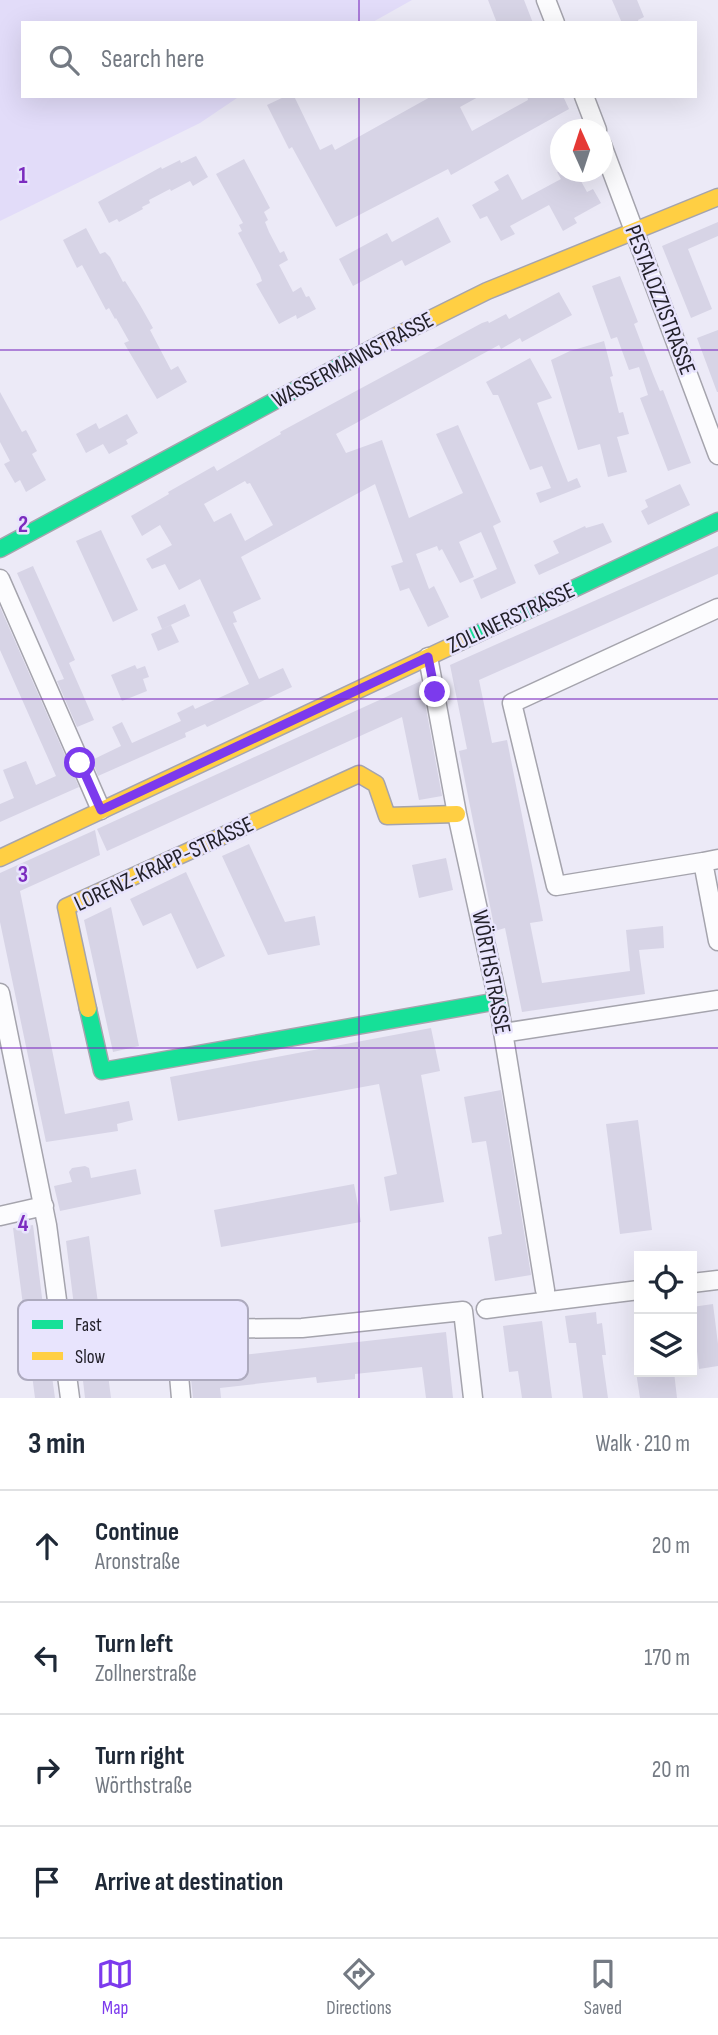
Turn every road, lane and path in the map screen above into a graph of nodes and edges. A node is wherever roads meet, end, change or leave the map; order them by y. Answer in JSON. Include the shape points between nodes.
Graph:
{"nodes":[{"id":1,"x":546,"y":0,"type":"edge"},
{"id":2,"x":554,"y":21,"type":"edge"},
{"id":3,"x":585,"y":98,"type":"edge"},
{"id":4,"x":593,"y":119,"type":"edge"},
{"id":5,"x":613,"y":172,"type":"edge"},
{"id":6,"x":718,"y":197,"type":"edge"},
{"id":7,"x":635,"y":232,"type":"junction"},
{"id":8,"x":718,"y":454,"type":"edge"},
{"id":9,"x":718,"y":521,"type":"edge"},
{"id":10,"x":0,"y":549,"type":"edge"},
{"id":11,"x":0,"y":579,"type":"edge"},
{"id":12,"x":718,"y":608,"type":"edge"},
{"id":13,"x":428,"y":657,"type":"junction"},
{"id":14,"x":101,"y":810,"type":"junction"},
{"id":15,"x":457,"y":814,"type":"junction"},
{"id":16,"x":0,"y":858,"type":"edge"},
{"id":17,"x":711,"y":861,"type":"edge"},
{"id":18,"x":718,"y":941,"type":"edge"},
{"id":19,"x":0,"y":993,"type":"edge"},
{"id":20,"x":718,"y":1000,"type":"edge"},
{"id":21,"x":498,"y":1001,"type":"junction"},
{"id":22,"x":503,"y":1033,"type":"junction"},
{"id":23,"x":44,"y":1206,"type":"junction"},
{"id":24,"x":0,"y":1216,"type":"edge"},
{"id":25,"x":718,"y":1280,"type":"edge"},
{"id":26,"x":697,"y":1282,"type":"edge"},
{"id":27,"x":545,"y":1290,"type":"dead end"},
{"id":28,"x":634,"y":1291,"type":"edge"},
{"id":29,"x":57,"y":1300,"type":"edge"},
{"id":30,"x":486,"y":1309,"type":"dead end"},
{"id":31,"x":248,"y":1328,"type":"edge"},
{"id":32,"x":68,"y":1380,"type":"edge"},
{"id":33,"x":179,"y":1380,"type":"edge"},
{"id":34,"x":70,"y":1398,"type":"edge"},
{"id":35,"x":181,"y":1398,"type":"edge"},
{"id":36,"x":473,"y":1398,"type":"edge"}],
"edges":[{"from":1,"to":2,"type":"street"},
{"from":3,"to":4,"type":"street"},
{"from":5,"to":7,"type":"street","name":"PESTALOZZISTRASSE"},
{"from":6,"to":7,"type":"street","name":"WASSERMANNSTRASSE"},
{"from":7,"to":8,"type":"street","name":"PESTALOZZISTRASSE"},
{"from":7,"to":10,"type":"street","name":"WASSERMANNSTRASSE","via":[[425,320]]},
{"from":9,"to":13,"type":"street","name":"ZOLLNERSTRASSE"},
{"from":11,"to":14,"type":"street"},
{"from":12,"to":17,"type":"street","via":[[512,703],[556,886]]},
{"from":13,"to":14,"type":"street","name":"ZOLLNERSTRASSE"},
{"from":13,"to":15,"type":"street","name":"WÖRTHSTRASSE"},
{"from":14,"to":16,"type":"street","name":"ZOLLNERSTRASSE"},
{"from":15,"to":21,"type":"street","name":"WÖRTHSTRASSE"},
{"from":15,"to":21,"type":"street","name":"LORENZ-KRAPP-STRASSE","via":[[387,816],[376,784],[359,774],[66,907],[102,1071]]},
{"from":17,"to":18,"type":"street"},
{"from":19,"to":23,"type":"street"},
{"from":20,"to":22,"type":"street"},
{"from":21,"to":22,"type":"street","name":"WÖRTHSTRASSE"},
{"from":22,"to":27,"type":"street","name":"WÖRTHSTRASSE"},
{"from":23,"to":24,"type":"street"},
{"from":23,"to":29,"type":"street"},
{"from":25,"to":26,"type":"street"},
{"from":28,"to":30,"type":"street"},
{"from":31,"to":36,"type":"street","via":[[302,1328],[463,1311]]},
{"from":32,"to":34,"type":"street"},
{"from":33,"to":35,"type":"street"}]}
